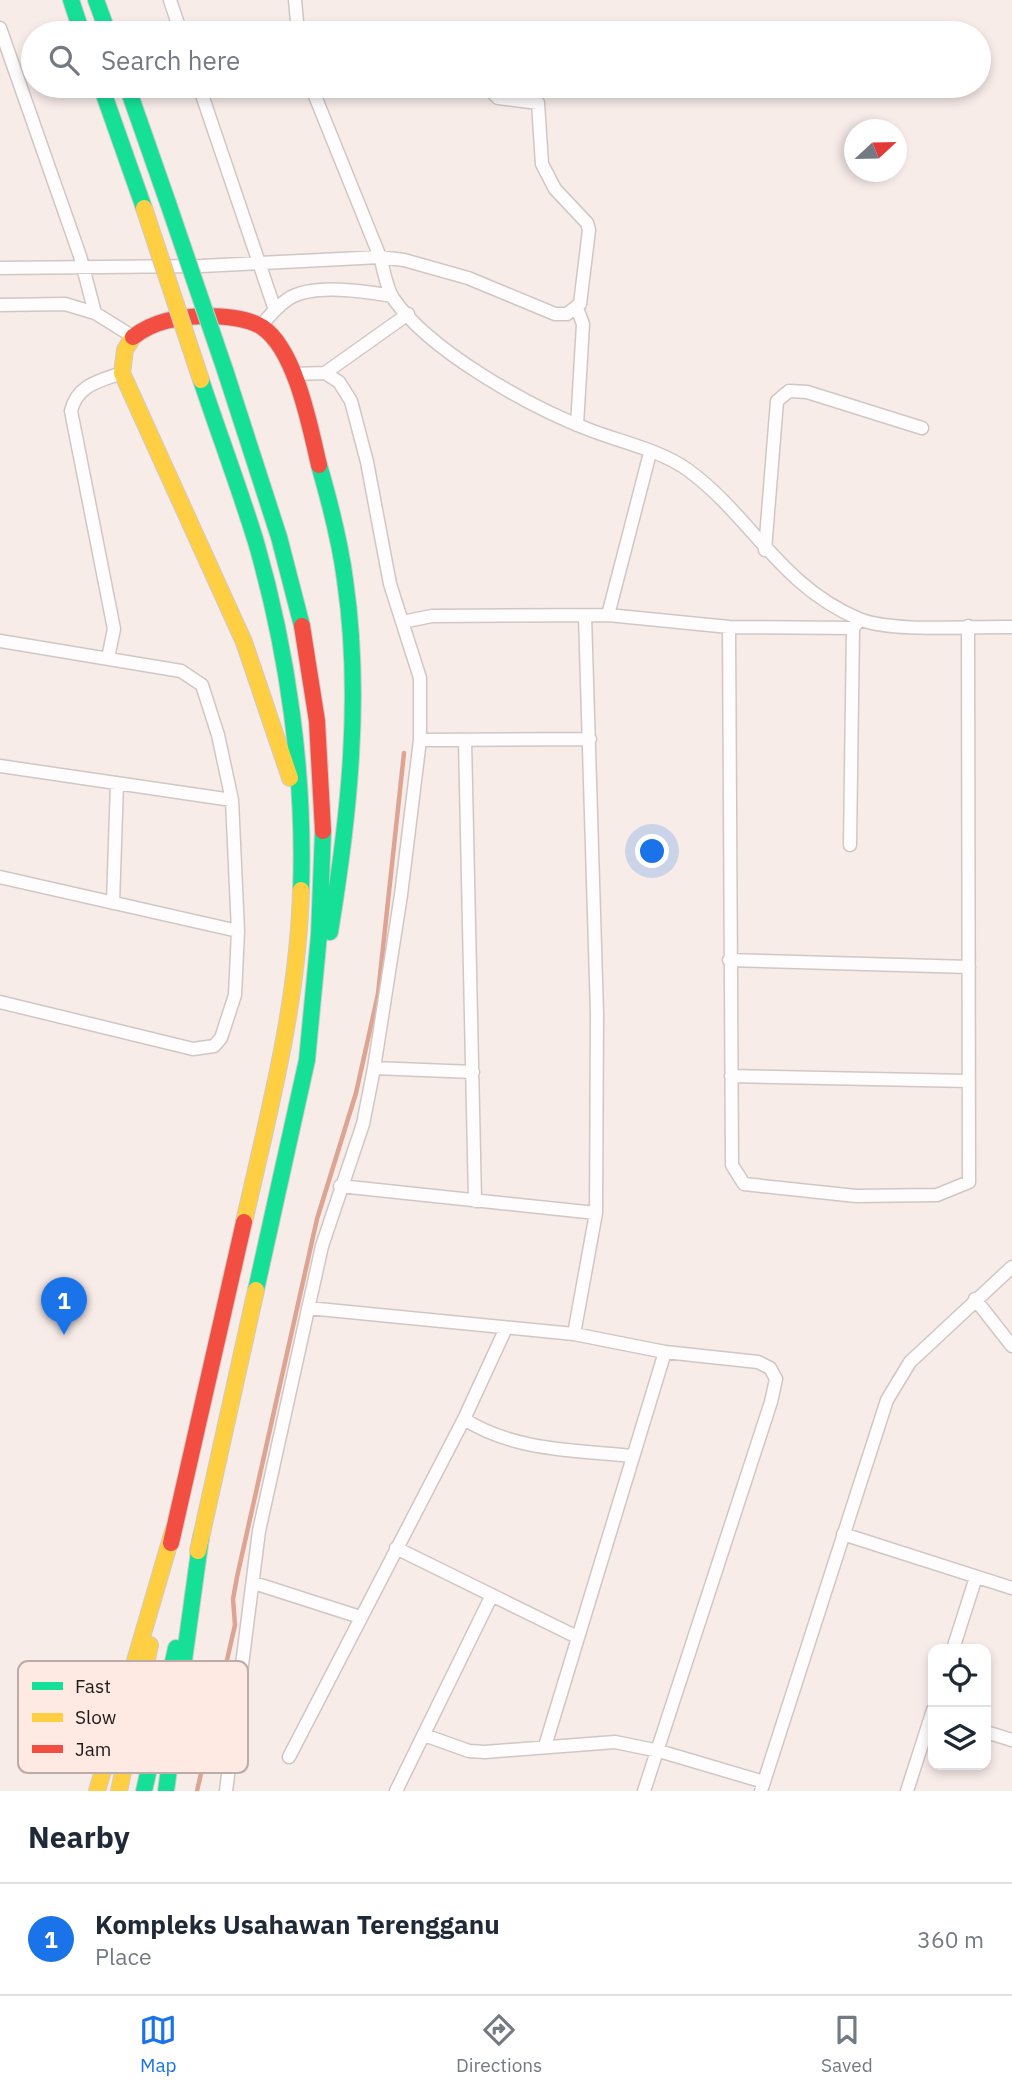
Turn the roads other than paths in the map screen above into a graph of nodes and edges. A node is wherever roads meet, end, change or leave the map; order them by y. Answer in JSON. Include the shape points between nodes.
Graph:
{"nodes":[{"id":1,"x":71,"y":0,"type":"edge"},
{"id":2,"x":96,"y":0,"type":"edge"},
{"id":3,"x":170,"y":0,"type":"edge"},
{"id":4,"x":295,"y":0,"type":"edge"},
{"id":5,"x":78,"y":21,"type":"edge"},
{"id":6,"x":104,"y":21,"type":"edge"},
{"id":7,"x":177,"y":21,"type":"edge"},
{"id":8,"x":297,"y":21,"type":"edge"},
{"id":9,"x":0,"y":28,"type":"edge"},
{"id":10,"x":21,"y":89,"type":"edge"},
{"id":11,"x":24,"y":98,"type":"edge"},
{"id":12,"x":105,"y":98,"type":"edge"},
{"id":13,"x":131,"y":98,"type":"edge"},
{"id":14,"x":203,"y":98,"type":"edge"},
{"id":15,"x":316,"y":98,"type":"edge"},
{"id":16,"x":498,"y":98,"type":"edge"},
{"id":17,"x":381,"y":260,"type":"junction"},
{"id":18,"x":258,"y":263,"type":"junction"},
{"id":19,"x":0,"y":268,"type":"edge"},
{"id":20,"x":84,"y":273,"type":"junction"},
{"id":21,"x":390,"y":291,"type":"junction"},
{"id":22,"x":0,"y":305,"type":"edge"},
{"id":23,"x":578,"y":308,"type":"junction"},
{"id":24,"x":275,"y":310,"type":"junction"},
{"id":25,"x":95,"y":313,"type":"junction"},
{"id":26,"x":408,"y":314,"type":"junction"},
{"id":27,"x":261,"y":326,"type":"junction"},
{"id":28,"x":132,"y":336,"type":"junction"},
{"id":29,"x":122,"y":373,"type":"junction"},
{"id":30,"x":325,"y":373,"type":"junction"},
{"id":31,"x":292,"y":374,"type":"junction"},
{"id":32,"x":577,"y":425,"type":"junction"},
{"id":33,"x":922,"y":428,"type":"dead end"},
{"id":34,"x":650,"y":453,"type":"junction"},
{"id":35,"x":765,"y":550,"type":"junction"},
{"id":36,"x":585,"y":615,"type":"junction"},
{"id":37,"x":608,"y":615,"type":"junction"},
{"id":38,"x":402,"y":622,"type":"junction"},
{"id":39,"x":857,"y":624,"type":"junction"},
{"id":40,"x":729,"y":626,"type":"junction"},
{"id":41,"x":968,"y":626,"type":"junction"},
{"id":42,"x":1012,"y":627,"type":"edge"},
{"id":43,"x":0,"y":641,"type":"edge"},
{"id":44,"x":108,"y":659,"type":"junction"},
{"id":45,"x":590,"y":739,"type":"junction"},
{"id":46,"x":420,"y":740,"type":"junction"},
{"id":47,"x":464,"y":740,"type":"junction"},
{"id":48,"x":0,"y":766,"type":"edge"},
{"id":49,"x":117,"y":783,"type":"junction"},
{"id":50,"x":232,"y":800,"type":"junction"},
{"id":51,"x":300,"y":816,"type":"junction"},
{"id":52,"x":850,"y":845,"type":"dead end"},
{"id":53,"x":0,"y":877,"type":"edge"},
{"id":54,"x":113,"y":903,"type":"junction"},
{"id":55,"x":238,"y":931,"type":"junction"},
{"id":56,"x":729,"y":960,"type":"junction"},
{"id":57,"x":969,"y":967,"type":"junction"},
{"id":58,"x":0,"y":1002,"type":"edge"},
{"id":59,"x":310,"y":1043,"type":"junction"},
{"id":60,"x":374,"y":1068,"type":"junction"},
{"id":61,"x":473,"y":1072,"type":"junction"},
{"id":62,"x":731,"y":1076,"type":"junction"},
{"id":63,"x":969,"y":1081,"type":"junction"},
{"id":64,"x":340,"y":1186,"type":"junction"},
{"id":65,"x":475,"y":1201,"type":"junction"},
{"id":66,"x":596,"y":1213,"type":"junction"},
{"id":67,"x":1012,"y":1267,"type":"edge"},
{"id":68,"x":975,"y":1299,"type":"junction"},
{"id":69,"x":308,"y":1308,"type":"junction"},
{"id":70,"x":506,"y":1328,"type":"junction"},
{"id":71,"x":574,"y":1334,"type":"junction"},
{"id":72,"x":1012,"y":1346,"type":"edge"},
{"id":73,"x":665,"y":1352,"type":"junction"},
{"id":74,"x":464,"y":1419,"type":"junction"},
{"id":75,"x":632,"y":1456,"type":"junction"},
{"id":76,"x":173,"y":1531,"type":"junction"},
{"id":77,"x":843,"y":1534,"type":"junction"},
{"id":78,"x":201,"y":1537,"type":"junction"},
{"id":79,"x":396,"y":1548,"type":"junction"},
{"id":80,"x":976,"y":1577,"type":"junction"},
{"id":81,"x":254,"y":1583,"type":"junction"},
{"id":82,"x":1012,"y":1588,"type":"edge"},
{"id":83,"x":492,"y":1595,"type":"junction"},
{"id":84,"x":360,"y":1617,"type":"junction"},
{"id":85,"x":577,"y":1637,"type":"junction"},
{"id":86,"x":955,"y":1644,"type":"edge"},
{"id":87,"x":135,"y":1661,"type":"edge"},
{"id":88,"x":146,"y":1661,"type":"edge"},
{"id":89,"x":174,"y":1661,"type":"edge"},
{"id":90,"x":184,"y":1661,"type":"edge"},
{"id":91,"x":244,"y":1661,"type":"edge"},
{"id":92,"x":928,"y":1730,"type":"edge"},
{"id":93,"x":991,"y":1734,"type":"edge"},
{"id":94,"x":424,"y":1735,"type":"junction"},
{"id":95,"x":1012,"y":1740,"type":"edge"},
{"id":96,"x":545,"y":1746,"type":"junction"},
{"id":97,"x":659,"y":1751,"type":"junction"},
{"id":98,"x":289,"y":1757,"type":"dead end"},
{"id":99,"x":102,"y":1773,"type":"edge"},
{"id":100,"x":123,"y":1773,"type":"edge"},
{"id":101,"x":149,"y":1773,"type":"edge"},
{"id":102,"x":168,"y":1773,"type":"edge"},
{"id":103,"x":228,"y":1773,"type":"edge"},
{"id":104,"x":763,"y":1786,"type":"edge"},
{"id":105,"x":97,"y":1791,"type":"edge"},
{"id":106,"x":119,"y":1791,"type":"edge"},
{"id":107,"x":145,"y":1791,"type":"edge"},
{"id":108,"x":166,"y":1791,"type":"edge"},
{"id":109,"x":226,"y":1791,"type":"edge"},
{"id":110,"x":396,"y":1791,"type":"edge"},
{"id":111,"x":644,"y":1791,"type":"edge"},
{"id":112,"x":907,"y":1791,"type":"edge"}],
"edges":[{"from":1,"to":5,"type":"main road"},
{"from":2,"to":6,"type":"main road"},
{"from":3,"to":7,"type":"street"},
{"from":4,"to":8,"type":"street"},
{"from":9,"to":10,"type":"street"},
{"from":11,"to":20,"type":"street"},
{"from":12,"to":51,"type":"main road","bridge":true,"via":[[270,598],[296,742]]},
{"from":13,"to":59,"type":"main road","bridge":true,"via":[[225,370],[295,596],[324,777]]},
{"from":14,"to":18,"type":"street"},
{"from":15,"to":17,"type":"street"},
{"from":16,"to":23,"type":"street","via":[[538,103],[542,164],[555,189],[587,223]]},
{"from":17,"to":18,"type":"street"},
{"from":17,"to":21,"type":"street"},
{"from":17,"to":23,"type":"street","via":[[404,260],[468,278],[555,314]]},
{"from":18,"to":20,"type":"street"},
{"from":18,"to":24,"type":"street"},
{"from":19,"to":20,"type":"street"},
{"from":20,"to":25,"type":"street"},
{"from":21,"to":24,"type":"street","via":[[307,291],[290,297]]},
{"from":21,"to":26,"type":"street"},
{"from":22,"to":25,"type":"street","via":[[65,304]]},
{"from":23,"to":32,"type":"street","via":[[583,324]]},
{"from":24,"to":27,"type":"street"},
{"from":25,"to":28,"type":"street"},
{"from":26,"to":30,"type":"street"},
{"from":26,"to":32,"type":"street","via":[[440,345],[495,383]]},
{"from":27,"to":28,"type":"main road","via":[[239,318],[188,317],[153,323]]},
{"from":27,"to":31,"type":"main road","via":[[279,346]]},
{"from":28,"to":29,"type":"main road","via":[[124,352]]},
{"from":29,"to":44,"type":"street","via":[[84,387],[71,411],[114,629]]},
{"from":29,"to":51,"type":"main road","via":[[244,642]]},
{"from":30,"to":31,"type":"street"},
{"from":30,"to":38,"type":"street","via":[[339,382],[351,401]]},
{"from":31,"to":59,"type":"main road","via":[[338,535],[351,662],[340,879]]},
{"from":32,"to":34,"type":"street"},
{"from":33,"to":35,"type":"street","via":[[807,392],[789,391],[777,401]]},
{"from":34,"to":35,"type":"street","via":[[698,478]]},
{"from":34,"to":37,"type":"street"},
{"from":35,"to":39,"type":"street","via":[[794,579]]},
{"from":36,"to":37,"type":"street"},
{"from":36,"to":38,"type":"street","via":[[432,616]]},
{"from":36,"to":45,"type":"street"},
{"from":37,"to":40,"type":"street"},
{"from":38,"to":46,"type":"street","via":[[420,678]]},
{"from":39,"to":40,"type":"street"},
{"from":39,"to":41,"type":"street"},
{"from":39,"to":52,"type":"street"},
{"from":40,"to":56,"type":"street"},
{"from":41,"to":42,"type":"street"},
{"from":41,"to":57,"type":"street"},
{"from":43,"to":44,"type":"street"},
{"from":44,"to":50,"type":"street","via":[[181,671],[202,685]]},
{"from":45,"to":47,"type":"street"},
{"from":45,"to":66,"type":"street","via":[[597,1013]]},
{"from":46,"to":47,"type":"street"},
{"from":46,"to":60,"type":"street"},
{"from":47,"to":61,"type":"street"},
{"from":48,"to":49,"type":"street"},
{"from":49,"to":50,"type":"street"},
{"from":49,"to":54,"type":"street"},
{"from":50,"to":55,"type":"street"},
{"from":51,"to":76,"type":"main road","via":[[293,999]]},
{"from":53,"to":54,"type":"street"},
{"from":54,"to":55,"type":"street"},
{"from":55,"to":58,"type":"street","via":[[235,995],[214,1046],[193,1049]]},
{"from":56,"to":57,"type":"street"},
{"from":56,"to":62,"type":"street"},
{"from":57,"to":63,"type":"street"},
{"from":59,"to":78,"type":"main road"},
{"from":60,"to":61,"type":"street"},
{"from":60,"to":64,"type":"street","via":[[363,1124]]},
{"from":61,"to":65,"type":"street"},
{"from":62,"to":63,"type":"street"},
{"from":62,"to":63,"type":"street","via":[[732,1165],[744,1184],[856,1196],[937,1195],[969,1181]]},
{"from":64,"to":65,"type":"street"},
{"from":64,"to":69,"type":"street"},
{"from":65,"to":66,"type":"street"},
{"from":66,"to":71,"type":"street"},
{"from":67,"to":68,"type":"street"},
{"from":68,"to":72,"type":"street"},
{"from":68,"to":77,"type":"street","via":[[909,1362],[887,1400]]},
{"from":69,"to":70,"type":"street"},
{"from":69,"to":81,"type":"street","via":[[259,1531]]},
{"from":70,"to":71,"type":"street"},
{"from":70,"to":74,"type":"street"},
{"from":71,"to":73,"type":"street"},
{"from":73,"to":75,"type":"street"},
{"from":73,"to":97,"type":"street","via":[[758,1362],[770,1368],[776,1379]]},
{"from":74,"to":75,"type":"street","via":[[507,1441]]},
{"from":74,"to":79,"type":"street"},
{"from":75,"to":85,"type":"street"},
{"from":76,"to":87,"type":"main road"},
{"from":76,"to":88,"type":"main road"},
{"from":77,"to":80,"type":"street"},
{"from":77,"to":104,"type":"street"},
{"from":78,"to":89,"type":"main road"},
{"from":78,"to":90,"type":"main road"},
{"from":79,"to":83,"type":"street"},
{"from":79,"to":84,"type":"street"},
{"from":80,"to":82,"type":"street"},
{"from":80,"to":86,"type":"street"},
{"from":81,"to":84,"type":"street"},
{"from":81,"to":91,"type":"street"},
{"from":83,"to":85,"type":"street"},
{"from":83,"to":94,"type":"street"},
{"from":84,"to":98,"type":"street"},
{"from":85,"to":96,"type":"street"},
{"from":92,"to":112,"type":"street"},
{"from":93,"to":95,"type":"street"},
{"from":94,"to":96,"type":"street","via":[[469,1751]]},
{"from":94,"to":110,"type":"street"},
{"from":96,"to":97,"type":"street","via":[[615,1742]]},
{"from":97,"to":104,"type":"street"},
{"from":97,"to":111,"type":"street"},
{"from":99,"to":105,"type":"main road"},
{"from":100,"to":106,"type":"main road"},
{"from":101,"to":107,"type":"main road"},
{"from":102,"to":108,"type":"main road"},
{"from":103,"to":109,"type":"street"}]}
